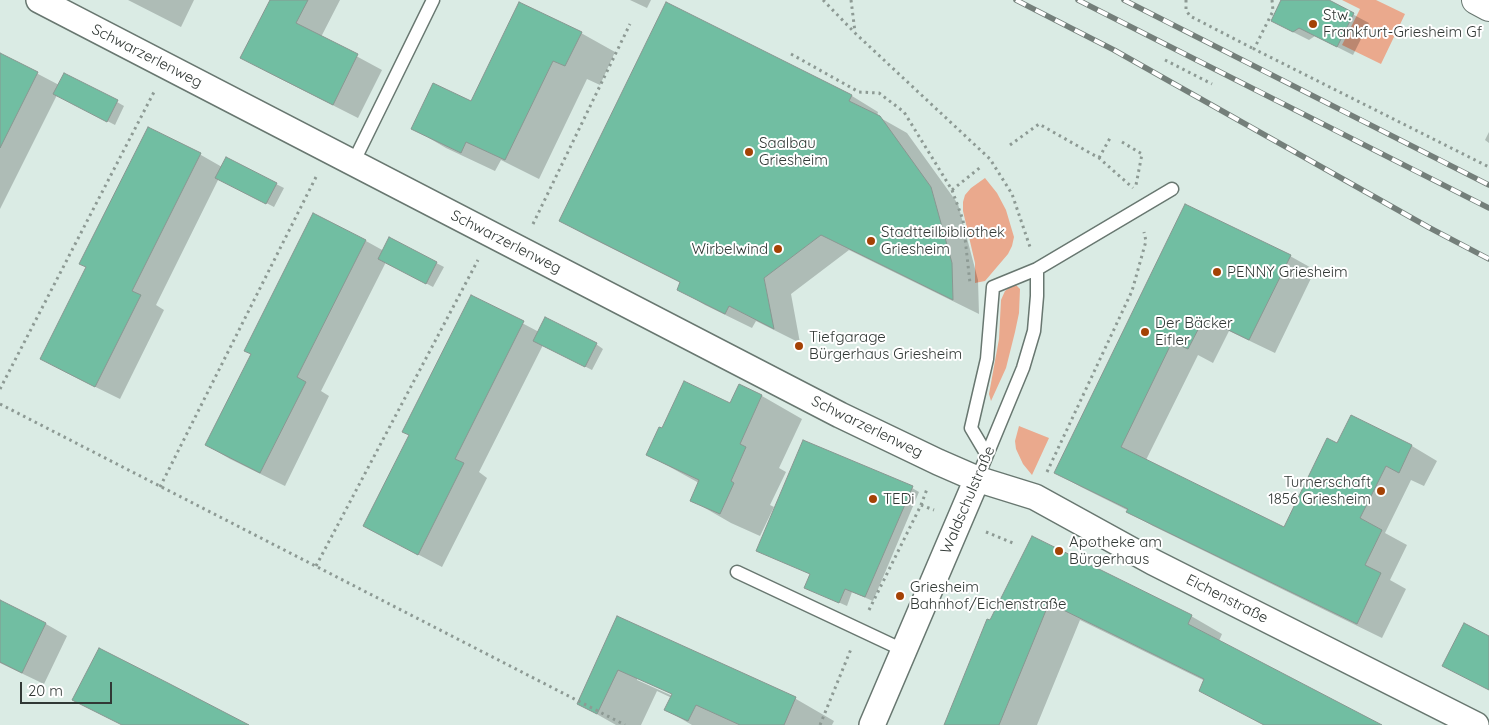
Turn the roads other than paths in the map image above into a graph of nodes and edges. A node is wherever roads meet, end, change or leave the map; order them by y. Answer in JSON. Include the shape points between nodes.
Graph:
{"nodes":[{"id":1,"x":38,"y":0,"type":"edge"},
{"id":2,"x":433,"y":0,"type":"edge"},
{"id":3,"x":1476,"y":0,"type":"edge"},
{"id":4,"x":1489,"y":7,"type":"edge"},
{"id":5,"x":353,"y":163,"type":"junction"},
{"id":6,"x":1172,"y":189,"type":"dead end"},
{"id":7,"x":1037,"y":269,"type":"junction"},
{"id":8,"x":987,"y":455,"type":"junction"},
{"id":9,"x":977,"y":479,"type":"junction"},
{"id":10,"x":737,"y":572,"type":"dead end"},
{"id":11,"x":903,"y":650,"type":"junction"},
{"id":12,"x":872,"y":725,"type":"edge"},
{"id":13,"x":1476,"y":725,"type":"edge"}],
"edges":[{"from":1,"to":5,"type":"street","name":"Schwarzerlenweg"},
{"from":2,"to":5,"type":"lane"},
{"from":3,"to":4,"type":"street"},
{"from":5,"to":9,"type":"street","name":"Schwarzerlenweg","via":[[840,415]]},
{"from":6,"to":7,"type":"lane"},
{"from":7,"to":8,"type":"lane","name":"Waldschulstraße","via":[[1034,331],[1023,368]]},
{"from":7,"to":8,"type":"lane","via":[[993,287],[988,359],[971,428]]},
{"from":8,"to":9,"type":"lane","name":"Waldschulstraße"},
{"from":9,"to":11,"type":"street","name":"Waldschulstraße"},
{"from":9,"to":13,"type":"street","name":"Eichenstraße","via":[[1035,498]]},
{"from":10,"to":11,"type":"lane"},
{"from":11,"to":12,"type":"street","name":"Waldschulstraße"}]}
